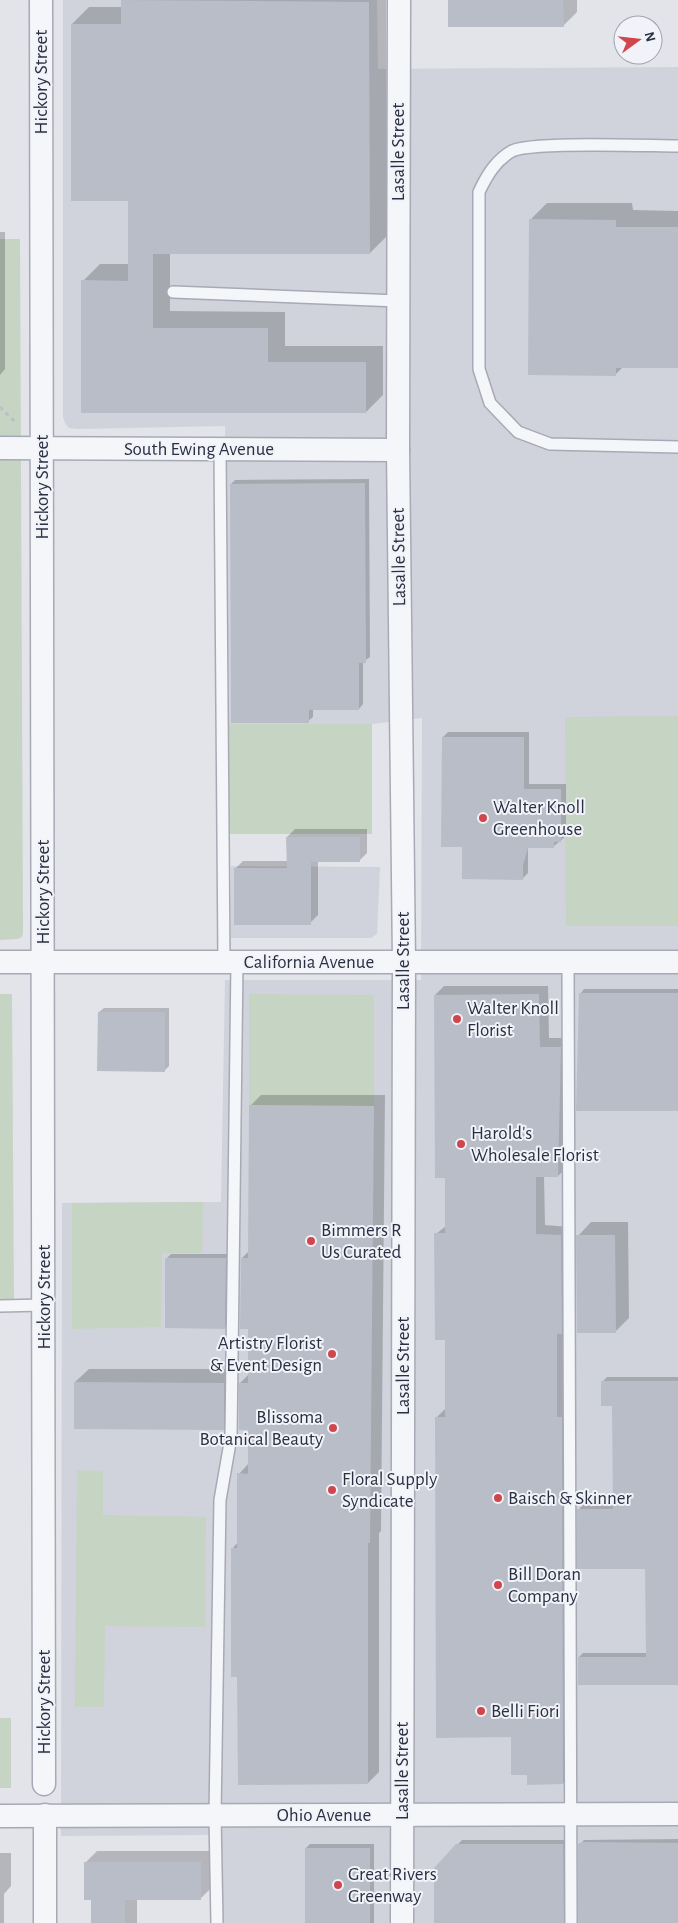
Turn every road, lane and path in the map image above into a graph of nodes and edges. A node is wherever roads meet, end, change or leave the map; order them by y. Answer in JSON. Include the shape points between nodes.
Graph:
{"nodes":[{"id":1,"x":40,"y":0,"type":"edge"},
{"id":2,"x":399,"y":0,"type":"edge"},
{"id":3,"x":678,"y":146,"type":"edge"},
{"id":4,"x":173,"y":292,"type":"dead end"},
{"id":5,"x":398,"y":301,"type":"junction"},
{"id":6,"x":0,"y":407,"type":"edge"},
{"id":7,"x":16,"y":423,"type":"dead end"},
{"id":8,"x":678,"y":446,"type":"edge"},
{"id":9,"x":0,"y":448,"type":"edge"},
{"id":10,"x":42,"y":448,"type":"junction"},
{"id":11,"x":220,"y":449,"type":"junction"},
{"id":12,"x":398,"y":450,"type":"junction"},
{"id":13,"x":0,"y":962,"type":"edge"},
{"id":14,"x":43,"y":962,"type":"junction"},
{"id":15,"x":231,"y":962,"type":"junction"},
{"id":16,"x":404,"y":962,"type":"junction"},
{"id":17,"x":568,"y":962,"type":"junction"},
{"id":18,"x":678,"y":962,"type":"edge"},
{"id":19,"x":44,"y":1305,"type":"junction"},
{"id":20,"x":0,"y":1306,"type":"edge"},
{"id":21,"x":44,"y":1784,"type":"dead end"},
{"id":22,"x":570,"y":1814,"type":"junction"},
{"id":23,"x":678,"y":1814,"type":"edge"},
{"id":24,"x":45,"y":1815,"type":"junction"},
{"id":25,"x":215,"y":1815,"type":"junction"},
{"id":26,"x":401,"y":1815,"type":"junction"},
{"id":27,"x":0,"y":1816,"type":"edge"},
{"id":28,"x":45,"y":1923,"type":"edge"},
{"id":29,"x":216,"y":1923,"type":"edge"},
{"id":30,"x":402,"y":1923,"type":"edge"},
{"id":31,"x":571,"y":1923,"type":"edge"}],
"edges":[{"from":1,"to":10,"type":"street","name":"Hickory Street"},
{"from":2,"to":5,"type":"street","name":"Lasalle Street"},
{"from":3,"to":8,"type":"lane","via":[[538,146],[513,150],[491,168],[479,192],[479,369],[490,403],[518,432],[550,444]]},
{"from":4,"to":5,"type":"lane"},
{"from":5,"to":12,"type":"street","name":"Lasalle Street"},
{"from":6,"to":7,"type":"path"},
{"from":9,"to":10,"type":"street","name":"South Ewing Avenue"},
{"from":10,"to":11,"type":"street","name":"South Ewing Avenue"},
{"from":10,"to":14,"type":"street","name":"Hickory Street"},
{"from":11,"to":12,"type":"street","name":"South Ewing Avenue"},
{"from":11,"to":15,"type":"lane"},
{"from":12,"to":16,"type":"street","name":"Lasalle Street"},
{"from":13,"to":14,"type":"street","name":"California Avenue"},
{"from":14,"to":15,"type":"street","name":"California Avenue"},
{"from":14,"to":19,"type":"street","name":"Hickory Street"},
{"from":15,"to":16,"type":"street","name":"California Avenue"},
{"from":15,"to":25,"type":"lane","via":[[231,1437],[220,1500]]},
{"from":16,"to":17,"type":"street","name":"California Avenue"},
{"from":16,"to":26,"type":"street","name":"Lasalle Street"},
{"from":17,"to":18,"type":"street","name":"California Avenue"},
{"from":17,"to":22,"type":"lane"},
{"from":19,"to":20,"type":"lane"},
{"from":19,"to":21,"type":"street","name":"Hickory Street"},
{"from":22,"to":23,"type":"street","name":"Ohio Avenue"},
{"from":22,"to":26,"type":"street","name":"Ohio Avenue"},
{"from":22,"to":31,"type":"lane"},
{"from":24,"to":25,"type":"street","name":"Ohio Avenue"},
{"from":24,"to":27,"type":"street","name":"Ohio Avenue"},
{"from":24,"to":28,"type":"street"},
{"from":25,"to":26,"type":"street","name":"Ohio Avenue"},
{"from":25,"to":29,"type":"lane"},
{"from":26,"to":30,"type":"street","name":"Lasalle Street"}]}
